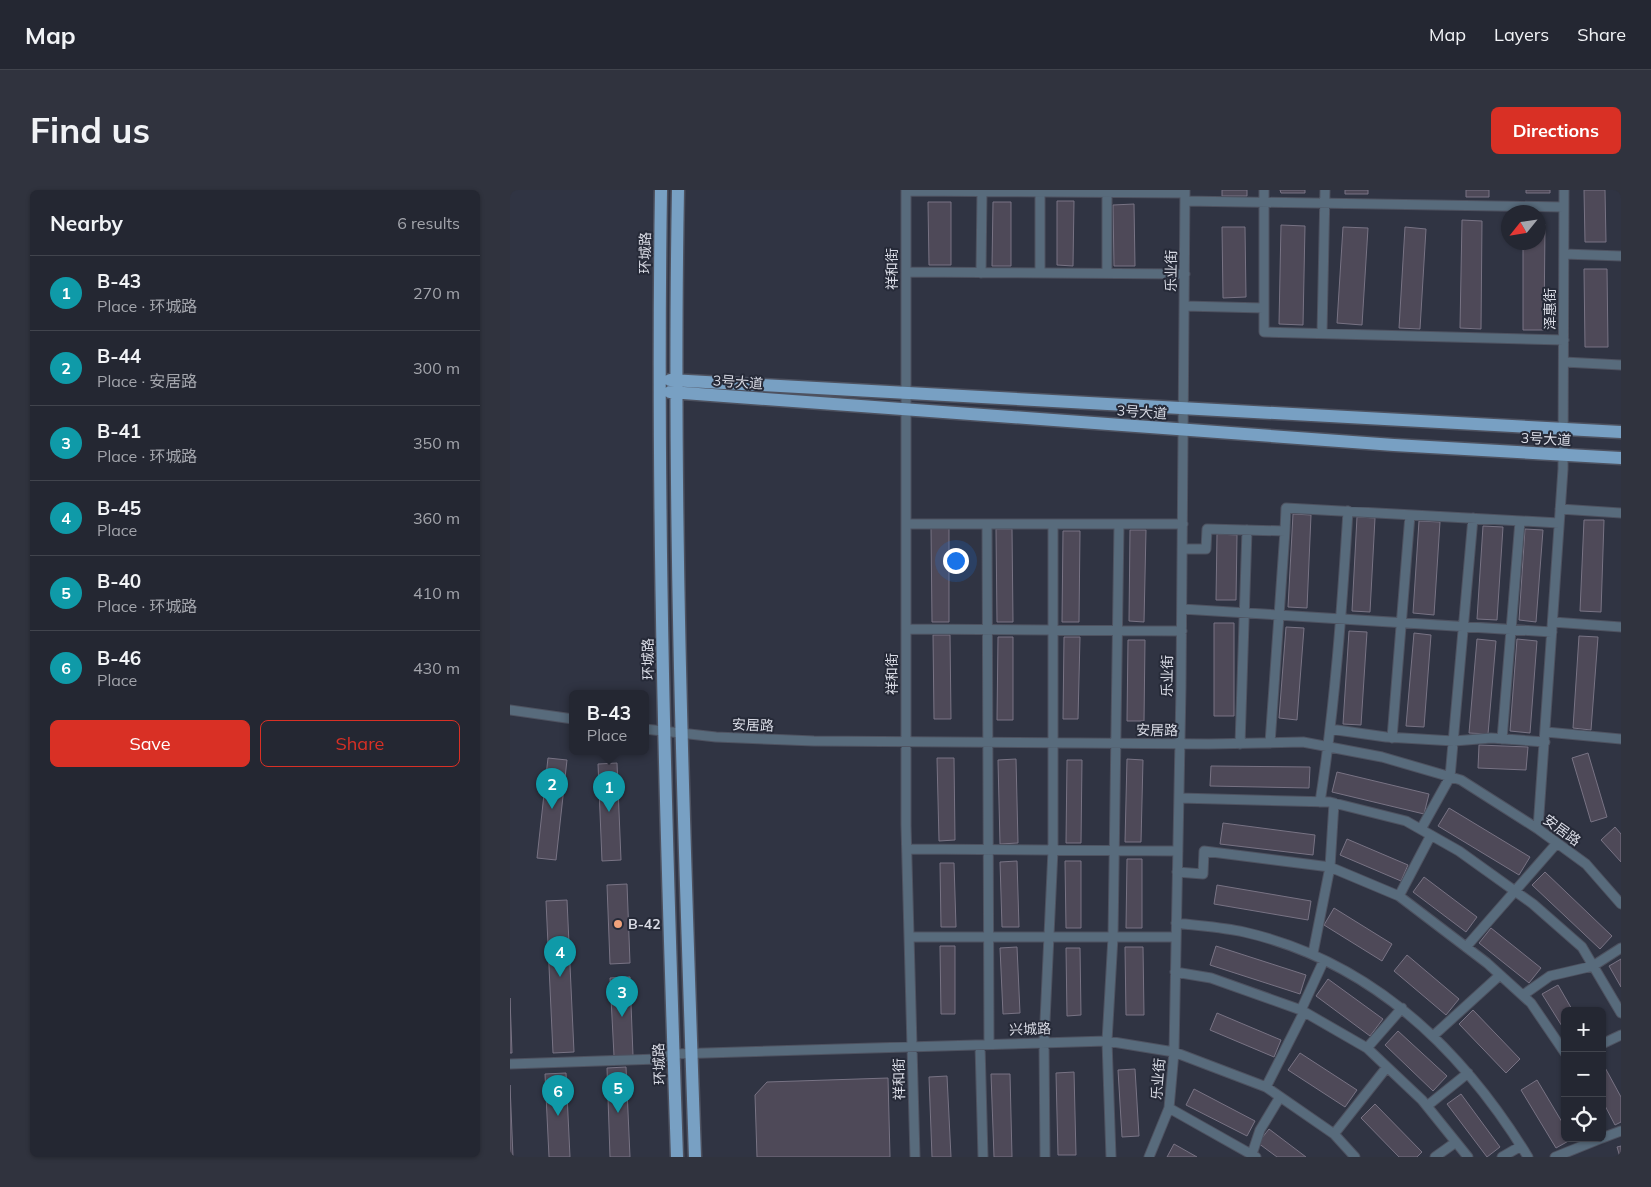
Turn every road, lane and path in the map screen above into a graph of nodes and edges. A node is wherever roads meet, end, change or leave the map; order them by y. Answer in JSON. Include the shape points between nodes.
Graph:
{"nodes":[{"id":1,"x":661,"y":190,"type":"edge"},
{"id":2,"x":678,"y":190,"type":"edge"},
{"id":3,"x":906,"y":190,"type":"edge"},
{"id":4,"x":1264,"y":190,"type":"edge"},
{"id":5,"x":1325,"y":190,"type":"edge"},
{"id":6,"x":1564,"y":190,"type":"edge"},
{"id":7,"x":982,"y":191,"type":"edge"},
{"id":8,"x":1040,"y":191,"type":"edge"},
{"id":9,"x":1107,"y":191,"type":"edge"},
{"id":10,"x":1185,"y":195,"type":"edge"},
{"id":11,"x":1264,"y":202,"type":"junction"},
{"id":12,"x":1324,"y":203,"type":"junction"},
{"id":13,"x":1564,"y":207,"type":"junction"},
{"id":14,"x":1564,"y":254,"type":"junction"},
{"id":15,"x":1621,"y":256,"type":"edge"},
{"id":16,"x":906,"y":272,"type":"junction"},
{"id":17,"x":981,"y":272,"type":"junction"},
{"id":18,"x":1040,"y":273,"type":"junction"},
{"id":19,"x":1107,"y":273,"type":"junction"},
{"id":20,"x":1185,"y":274,"type":"junction"},
{"id":21,"x":1184,"y":306,"type":"junction"},
{"id":22,"x":1264,"y":308,"type":"junction"},
{"id":23,"x":1322,"y":333,"type":"junction"},
{"id":24,"x":1564,"y":340,"type":"junction"},
{"id":25,"x":1564,"y":362,"type":"junction"},
{"id":26,"x":1621,"y":366,"type":"edge"},
{"id":27,"x":660,"y":386,"type":"junction"},
{"id":28,"x":677,"y":387,"type":"junction"},
{"id":29,"x":905,"y":393,"type":"junction"},
{"id":30,"x":1183,"y":408,"type":"junction"},
{"id":31,"x":906,"y":410,"type":"junction"},
{"id":32,"x":1563,"y":429,"type":"junction"},
{"id":33,"x":1183,"y":430,"type":"junction"},
{"id":34,"x":1621,"y":432,"type":"edge"},
{"id":35,"x":1563,"y":455,"type":"junction"},
{"id":36,"x":1621,"y":458,"type":"edge"},
{"id":37,"x":1560,"y":509,"type":"junction"},
{"id":38,"x":1348,"y":511,"type":"junction"},
{"id":39,"x":1621,"y":514,"type":"edge"},
{"id":40,"x":1410,"y":515,"type":"junction"},
{"id":41,"x":1473,"y":518,"type":"junction"},
{"id":42,"x":1520,"y":521,"type":"junction"},
{"id":43,"x":1560,"y":523,"type":"junction"},
{"id":44,"x":906,"y":524,"type":"junction"},
{"id":45,"x":987,"y":524,"type":"junction"},
{"id":46,"x":1053,"y":524,"type":"junction"},
{"id":47,"x":1120,"y":524,"type":"junction"},
{"id":48,"x":1182,"y":524,"type":"junction"},
{"id":49,"x":1247,"y":530,"type":"junction"},
{"id":50,"x":1285,"y":531,"type":"junction"},
{"id":51,"x":1182,"y":549,"type":"junction"},
{"id":52,"x":1182,"y":609,"type":"junction"},
{"id":53,"x":1244,"y":613,"type":"junction"},
{"id":54,"x":1278,"y":615,"type":"junction"},
{"id":55,"x":1341,"y":619,"type":"junction"},
{"id":56,"x":1553,"y":622,"type":"junction"},
{"id":57,"x":1402,"y":623,"type":"junction"},
{"id":58,"x":1464,"y":627,"type":"junction"},
{"id":59,"x":1621,"y":627,"type":"edge"},
{"id":60,"x":906,"y":629,"type":"junction"},
{"id":61,"x":987,"y":630,"type":"junction"},
{"id":62,"x":1052,"y":630,"type":"junction"},
{"id":63,"x":1118,"y":630,"type":"junction"},
{"id":64,"x":1511,"y":630,"type":"junction"},
{"id":65,"x":1182,"y":631,"type":"junction"},
{"id":66,"x":1552,"y":632,"type":"junction"},
{"id":67,"x":510,"y":710,"type":"edge"},
{"id":68,"x":569,"y":718,"type":"edge"},
{"id":69,"x":1330,"y":729,"type":"junction"},
{"id":70,"x":649,"y":730,"type":"edge"},
{"id":71,"x":664,"y":732,"type":"junction"},
{"id":72,"x":681,"y":733,"type":"junction"},
{"id":73,"x":1545,"y":737,"type":"junction"},
{"id":74,"x":1392,"y":738,"type":"junction"},
{"id":75,"x":1619,"y":738,"type":"edge"},
{"id":76,"x":1502,"y":739,"type":"junction"},
{"id":77,"x":1454,"y":741,"type":"junction"},
{"id":78,"x":906,"y":742,"type":"junction"},
{"id":79,"x":987,"y":742,"type":"junction"},
{"id":80,"x":1052,"y":743,"type":"junction"},
{"id":81,"x":1270,"y":743,"type":"junction"},
{"id":82,"x":1117,"y":744,"type":"junction"},
{"id":83,"x":1180,"y":744,"type":"junction"},
{"id":84,"x":1240,"y":744,"type":"junction"},
{"id":85,"x":1328,"y":747,"type":"junction"},
{"id":86,"x":1621,"y":747,"type":"edge"},
{"id":87,"x":1450,"y":777,"type":"junction"},
{"id":88,"x":1179,"y":798,"type":"junction"},
{"id":89,"x":1320,"y":802,"type":"junction"},
{"id":90,"x":1334,"y":803,"type":"junction"},
{"id":91,"x":1421,"y":829,"type":"junction"},
{"id":92,"x":1538,"y":829,"type":"junction"},
{"id":93,"x":1431,"y":835,"type":"junction"},
{"id":94,"x":1557,"y":843,"type":"junction"},
{"id":95,"x":907,"y":849,"type":"junction"},
{"id":96,"x":988,"y":849,"type":"junction"},
{"id":97,"x":1053,"y":850,"type":"junction"},
{"id":98,"x":1115,"y":850,"type":"junction"},
{"id":99,"x":1178,"y":850,"type":"junction"},
{"id":100,"x":1330,"y":867,"type":"junction"},
{"id":101,"x":1177,"y":872,"type":"junction"},
{"id":102,"x":1515,"y":891,"type":"junction"},
{"id":103,"x":1399,"y":896,"type":"junction"},
{"id":104,"x":1621,"y":904,"type":"edge"},
{"id":105,"x":1176,"y":923,"type":"junction"},
{"id":106,"x":909,"y":937,"type":"junction"},
{"id":107,"x":988,"y":937,"type":"junction"},
{"id":108,"x":1047,"y":937,"type":"junction"},
{"id":109,"x":1113,"y":937,"type":"junction"},
{"id":110,"x":1176,"y":937,"type":"junction"},
{"id":111,"x":1466,"y":947,"type":"junction"},
{"id":112,"x":1621,"y":948,"type":"edge"},
{"id":113,"x":1313,"y":953,"type":"junction"},
{"id":114,"x":1324,"y":960,"type":"junction"},
{"id":115,"x":1593,"y":966,"type":"junction"},
{"id":116,"x":1176,"y":972,"type":"junction"},
{"id":117,"x":1500,"y":975,"type":"junction"},
{"id":118,"x":1523,"y":995,"type":"junction"},
{"id":119,"x":1402,"y":1008,"type":"junction"},
{"id":120,"x":1302,"y":1011,"type":"junction"},
{"id":121,"x":1621,"y":1013,"type":"edge"},
{"id":122,"x":1621,"y":1035,"type":"edge"},
{"id":123,"x":1433,"y":1036,"type":"junction"},
{"id":124,"x":1106,"y":1041,"type":"junction"},
{"id":125,"x":1044,"y":1042,"type":"junction"},
{"id":126,"x":1606,"y":1042,"type":"edge"},
{"id":127,"x":985,"y":1044,"type":"junction"},
{"id":128,"x":912,"y":1047,"type":"junction"},
{"id":129,"x":1367,"y":1048,"type":"junction"},
{"id":130,"x":1174,"y":1052,"type":"junction"},
{"id":131,"x":1564,"y":1052,"type":"edge"},
{"id":132,"x":673,"y":1054,"type":"junction"},
{"id":133,"x":692,"y":1054,"type":"junction"},
{"id":134,"x":510,"y":1064,"type":"edge"},
{"id":135,"x":1387,"y":1067,"type":"junction"},
{"id":136,"x":1468,"y":1073,"type":"junction"},
{"id":137,"x":1266,"y":1087,"type":"junction"},
{"id":138,"x":1280,"y":1097,"type":"junction"},
{"id":139,"x":1427,"y":1106,"type":"junction"},
{"id":140,"x":1169,"y":1108,"type":"junction"},
{"id":141,"x":1621,"y":1131,"type":"edge"},
{"id":142,"x":1334,"y":1134,"type":"junction"},
{"id":143,"x":1606,"y":1135,"type":"edge"},
{"id":144,"x":1456,"y":1142,"type":"junction"},
{"id":145,"x":1589,"y":1142,"type":"edge"},
{"id":146,"x":1521,"y":1146,"type":"junction"},
{"id":147,"x":1253,"y":1156,"type":"edge"},
{"id":148,"x":677,"y":1157,"type":"edge"},
{"id":149,"x":695,"y":1157,"type":"edge"},
{"id":150,"x":915,"y":1157,"type":"edge"},
{"id":151,"x":983,"y":1157,"type":"edge"},
{"id":152,"x":1045,"y":1157,"type":"edge"},
{"id":153,"x":1111,"y":1157,"type":"edge"},
{"id":154,"x":1149,"y":1157,"type":"edge"},
{"id":155,"x":1355,"y":1157,"type":"edge"},
{"id":156,"x":1435,"y":1157,"type":"edge"},
{"id":157,"x":1468,"y":1157,"type":"edge"},
{"id":158,"x":1502,"y":1157,"type":"edge"},
{"id":159,"x":1528,"y":1157,"type":"edge"},
{"id":160,"x":1555,"y":1157,"type":"edge"}],
"edges":[{"from":1,"to":27,"type":"main road","name":"环城路"},
{"from":2,"to":28,"type":"main road"},
{"from":3,"to":7,"type":"street"},
{"from":3,"to":16,"type":"street","name":"祥和街"},
{"from":4,"to":11,"type":"street"},
{"from":5,"to":12,"type":"street"},
{"from":6,"to":13,"type":"street","name":"泽惠街"},
{"from":7,"to":8,"type":"street"},
{"from":7,"to":17,"type":"street"},
{"from":8,"to":9,"type":"street"},
{"from":8,"to":18,"type":"street"},
{"from":9,"to":10,"type":"street"},
{"from":9,"to":19,"type":"street"},
{"from":10,"to":11,"type":"street"},
{"from":10,"to":20,"type":"street","name":"乐业街"},
{"from":11,"to":12,"type":"street"},
{"from":11,"to":22,"type":"street"},
{"from":12,"to":13,"type":"street"},
{"from":12,"to":23,"type":"street"},
{"from":13,"to":14,"type":"street","name":"泽惠街"},
{"from":14,"to":15,"type":"street"},
{"from":14,"to":24,"type":"street","name":"泽惠街"},
{"from":16,"to":17,"type":"street"},
{"from":16,"to":29,"type":"street","name":"祥和街"},
{"from":17,"to":18,"type":"street"},
{"from":18,"to":19,"type":"street"},
{"from":19,"to":20,"type":"street"},
{"from":20,"to":21,"type":"street","name":"乐业街"},
{"from":21,"to":22,"type":"street"},
{"from":21,"to":30,"type":"street","name":"乐业街"},
{"from":22,"to":23,"type":"street","via":[[1264,332]]},
{"from":23,"to":24,"type":"street"},
{"from":24,"to":25,"type":"street","name":"泽惠街"},
{"from":25,"to":26,"type":"street"},
{"from":25,"to":32,"type":"street","name":"泽惠街"},
{"from":27,"to":28,"type":"main road","name":"3号大道"},
{"from":27,"to":71,"type":"main road","name":"环城路"},
{"from":28,"to":29,"type":"main road","name":"3号大道"},
{"from":28,"to":31,"type":"main road","name":"3号大道"},
{"from":28,"to":72,"type":"main road"},
{"from":29,"to":30,"type":"main road","name":"3号大道"},
{"from":29,"to":31,"type":"street","name":"祥和街"},
{"from":30,"to":32,"type":"main road","name":"3号大道"},
{"from":30,"to":33,"type":"street","name":"乐业街"},
{"from":31,"to":33,"type":"main road","name":"3号大道"},
{"from":31,"to":44,"type":"street","name":"祥和街"},
{"from":32,"to":34,"type":"main road","name":"3号大道"},
{"from":32,"to":35,"type":"street","name":"泽惠街"},
{"from":33,"to":35,"type":"main road","name":"3号大道"},
{"from":33,"to":48,"type":"street","name":"乐业街"},
{"from":35,"to":36,"type":"main road","name":"3号大道"},
{"from":35,"to":37,"type":"street","name":"泽惠街"},
{"from":37,"to":39,"type":"street"},
{"from":37,"to":43,"type":"street","name":"泽惠街"},
{"from":38,"to":40,"type":"street"},
{"from":38,"to":50,"type":"street","via":[[1286,508]]},
{"from":38,"to":55,"type":"street"},
{"from":40,"to":41,"type":"street"},
{"from":40,"to":57,"type":"street"},
{"from":41,"to":42,"type":"street"},
{"from":41,"to":58,"type":"street"},
{"from":42,"to":43,"type":"street"},
{"from":42,"to":64,"type":"street"},
{"from":43,"to":56,"type":"street","name":"泽惠街"},
{"from":44,"to":45,"type":"street"},
{"from":44,"to":60,"type":"street","name":"祥和街"},
{"from":45,"to":46,"type":"street"},
{"from":45,"to":61,"type":"street"},
{"from":46,"to":47,"type":"street"},
{"from":46,"to":62,"type":"street"},
{"from":47,"to":48,"type":"street"},
{"from":47,"to":63,"type":"street"},
{"from":48,"to":51,"type":"street","name":"乐业街"},
{"from":49,"to":50,"type":"street"},
{"from":49,"to":51,"type":"street","via":[[1207,529],[1206,549]]},
{"from":49,"to":53,"type":"street"},
{"from":50,"to":54,"type":"street"},
{"from":51,"to":52,"type":"street","name":"乐业街"},
{"from":52,"to":53,"type":"street"},
{"from":52,"to":65,"type":"street","name":"乐业街"},
{"from":53,"to":54,"type":"street"},
{"from":53,"to":84,"type":"street"},
{"from":54,"to":55,"type":"street"},
{"from":54,"to":81,"type":"street"},
{"from":55,"to":57,"type":"street"},
{"from":55,"to":69,"type":"street"},
{"from":56,"to":59,"type":"street"},
{"from":56,"to":66,"type":"street","name":"泽惠街"},
{"from":57,"to":58,"type":"street"},
{"from":57,"to":74,"type":"street"},
{"from":58,"to":64,"type":"street"},
{"from":58,"to":77,"type":"street"},
{"from":60,"to":61,"type":"street"},
{"from":60,"to":78,"type":"street","name":"祥和街"},
{"from":61,"to":62,"type":"street"},
{"from":61,"to":79,"type":"street"},
{"from":62,"to":63,"type":"street"},
{"from":62,"to":80,"type":"street"},
{"from":63,"to":65,"type":"street"},
{"from":63,"to":82,"type":"street"},
{"from":64,"to":66,"type":"street"},
{"from":64,"to":76,"type":"street"},
{"from":65,"to":83,"type":"street","name":"乐业街"},
{"from":66,"to":73,"type":"street","name":"泽惠街"},
{"from":67,"to":68,"type":"street"},
{"from":69,"to":74,"type":"street"},
{"from":69,"to":85,"type":"street"},
{"from":70,"to":71,"type":"street","name":"安居路"},
{"from":71,"to":72,"type":"street","name":"安居路"},
{"from":71,"to":132,"type":"main road","name":"环城路"},
{"from":72,"to":78,"type":"street","name":"安居路","via":[[814,741]]},
{"from":72,"to":133,"type":"main road"},
{"from":73,"to":75,"type":"street"},
{"from":73,"to":76,"type":"street"},
{"from":73,"to":92,"type":"street","name":"泽惠街"},
{"from":74,"to":77,"type":"street"},
{"from":75,"to":86,"type":"street"},
{"from":76,"to":77,"type":"street"},
{"from":77,"to":87,"type":"street"},
{"from":78,"to":79,"type":"street","name":"安居路"},
{"from":78,"to":95,"type":"street","name":"祥和街"},
{"from":79,"to":80,"type":"street","name":"安居路"},
{"from":79,"to":96,"type":"street"},
{"from":80,"to":82,"type":"street","name":"安居路"},
{"from":80,"to":97,"type":"street"},
{"from":81,"to":84,"type":"street","name":"安居路"},
{"from":81,"to":85,"type":"street","name":"安居路","via":[[1303,742]]},
{"from":82,"to":83,"type":"street","name":"安居路"},
{"from":82,"to":98,"type":"street"},
{"from":83,"to":84,"type":"street","name":"安居路"},
{"from":83,"to":88,"type":"street","name":"乐业街"},
{"from":85,"to":87,"type":"street","name":"安居路","via":[[1382,757]]},
{"from":85,"to":89,"type":"street"},
{"from":87,"to":91,"type":"street"},
{"from":87,"to":92,"type":"street","name":"安居路","via":[[1462,780]]},
{"from":88,"to":89,"type":"street"},
{"from":88,"to":99,"type":"street","name":"乐业街"},
{"from":89,"to":90,"type":"street"},
{"from":90,"to":91,"type":"street","via":[[1406,821]]},
{"from":90,"to":100,"type":"street"},
{"from":91,"to":93,"type":"street"},
{"from":92,"to":94,"type":"street","name":"安居路"},
{"from":93,"to":102,"type":"street"},
{"from":93,"to":103,"type":"street"},
{"from":94,"to":102,"type":"street"},
{"from":94,"to":104,"type":"street","name":"安居路","via":[[1586,864]]},
{"from":95,"to":96,"type":"street"},
{"from":95,"to":106,"type":"street","name":"祥和街"},
{"from":96,"to":97,"type":"street"},
{"from":96,"to":107,"type":"street"},
{"from":97,"to":98,"type":"street"},
{"from":97,"to":108,"type":"street"},
{"from":98,"to":99,"type":"street"},
{"from":98,"to":109,"type":"street"},
{"from":99,"to":101,"type":"street","name":"乐业街"},
{"from":100,"to":101,"type":"street","via":[[1204,851],[1203,874]]},
{"from":100,"to":103,"type":"street"},
{"from":100,"to":113,"type":"street"},
{"from":101,"to":105,"type":"street","name":"乐业街"},
{"from":102,"to":111,"type":"street"},
{"from":102,"to":115,"type":"street","via":[[1582,947]]},
{"from":103,"to":111,"type":"street"},
{"from":105,"to":110,"type":"street","name":"乐业街"},
{"from":105,"to":113,"type":"street","via":[[1244,931]]},
{"from":106,"to":107,"type":"street"},
{"from":106,"to":128,"type":"street","name":"祥和街"},
{"from":107,"to":108,"type":"street"},
{"from":107,"to":127,"type":"street"},
{"from":108,"to":109,"type":"street"},
{"from":108,"to":125,"type":"street"},
{"from":109,"to":110,"type":"street"},
{"from":109,"to":124,"type":"street"},
{"from":110,"to":116,"type":"street","name":"乐业街"},
{"from":111,"to":117,"type":"street"},
{"from":112,"to":115,"type":"street"},
{"from":113,"to":114,"type":"street"},
{"from":114,"to":119,"type":"street","via":[[1374,987]]},
{"from":114,"to":120,"type":"street"},
{"from":115,"to":118,"type":"street","via":[[1550,976]]},
{"from":115,"to":121,"type":"street"},
{"from":116,"to":120,"type":"street","via":[[1211,978]]},
{"from":116,"to":130,"type":"street","name":"乐业街"},
{"from":117,"to":118,"type":"street"},
{"from":117,"to":123,"type":"street"},
{"from":118,"to":131,"type":"street"},
{"from":119,"to":123,"type":"street"},
{"from":119,"to":129,"type":"street"},
{"from":120,"to":129,"type":"street"},
{"from":120,"to":137,"type":"street"},
{"from":122,"to":126,"type":"street"},
{"from":123,"to":136,"type":"street"},
{"from":124,"to":125,"type":"street","name":"兴城路"},
{"from":124,"to":130,"type":"street","name":"兴城路"},
{"from":124,"to":153,"type":"street"},
{"from":125,"to":127,"type":"street","name":"兴城路"},
{"from":125,"to":152,"type":"street"},
{"from":127,"to":128,"type":"street","name":"兴城路"},
{"from":127,"to":151,"type":"street"},
{"from":128,"to":133,"type":"street","name":"兴城路"},
{"from":128,"to":150,"type":"street","name":"祥和街"},
{"from":129,"to":135,"type":"street"},
{"from":130,"to":137,"type":"street","name":"兴城路"},
{"from":130,"to":140,"type":"street","name":"乐业街"},
{"from":132,"to":133,"type":"street","name":"兴城路"},
{"from":132,"to":134,"type":"street","name":"兴城路","via":[[658,1059]]},
{"from":132,"to":148,"type":"main road","name":"环城路"},
{"from":133,"to":149,"type":"main road"},
{"from":135,"to":139,"type":"street"},
{"from":135,"to":142,"type":"street"},
{"from":136,"to":139,"type":"street"},
{"from":136,"to":146,"type":"street","via":[[1503,1116]]},
{"from":137,"to":138,"type":"street","name":"兴城路"},
{"from":138,"to":142,"type":"street","name":"兴城路"},
{"from":138,"to":147,"type":"street","via":[[1260,1130]]},
{"from":139,"to":144,"type":"street"},
{"from":140,"to":147,"type":"street"},
{"from":140,"to":154,"type":"street","name":"乐业街"},
{"from":141,"to":143,"type":"street"},
{"from":142,"to":155,"type":"street","name":"兴城路"},
{"from":144,"to":156,"type":"street"},
{"from":144,"to":157,"type":"street"},
{"from":145,"to":160,"type":"street"},
{"from":146,"to":158,"type":"street"},
{"from":146,"to":159,"type":"street"}]}
